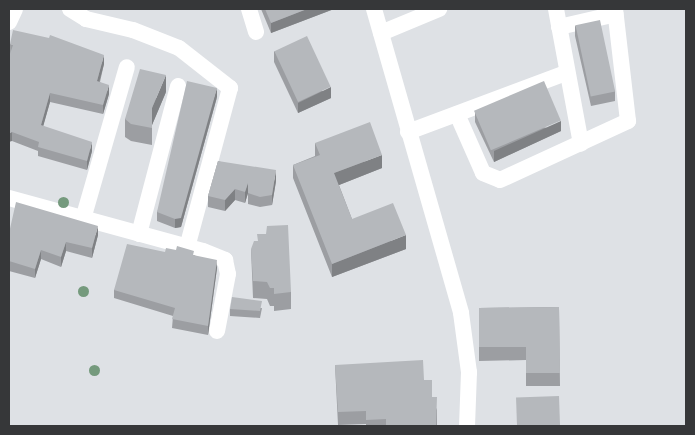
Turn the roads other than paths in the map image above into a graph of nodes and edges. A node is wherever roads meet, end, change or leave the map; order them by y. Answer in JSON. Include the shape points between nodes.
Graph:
{"nodes":[{"id":1,"x":15,"y":9,"type":"edge"},
{"id":2,"x":70,"y":9,"type":"edge"},
{"id":3,"x":249,"y":9,"type":"edge"},
{"id":4,"x":374,"y":9,"type":"edge"},
{"id":5,"x":439,"y":9,"type":"edge"},
{"id":6,"x":556,"y":9,"type":"edge"},
{"id":7,"x":615,"y":12,"type":"edge"},
{"id":8,"x":9,"y":22,"type":"edge"},
{"id":9,"x":559,"y":27,"type":"junction"},
{"id":10,"x":256,"y":32,"type":"dead end"},
{"id":11,"x":381,"y":33,"type":"junction"},
{"id":12,"x":127,"y":67,"type":"dead end"},
{"id":13,"x":566,"y":74,"type":"junction"},
{"id":14,"x":178,"y":86,"type":"dead end"},
{"id":15,"x":457,"y":114,"type":"junction"},
{"id":16,"x":408,"y":132,"type":"junction"},
{"id":17,"x":581,"y":144,"type":"junction"},
{"id":18,"x":9,"y":198,"type":"edge"},
{"id":19,"x":83,"y":219,"type":"junction"},
{"id":20,"x":139,"y":234,"type":"junction"},
{"id":21,"x":187,"y":247,"type":"junction"},
{"id":22,"x":217,"y":331,"type":"dead end"},
{"id":23,"x":467,"y":426,"type":"edge"}],
"edges":[{"from":1,"to":8,"type":"street"},
{"from":2,"to":21,"type":"street","via":[[86,18],[133,30],[179,48],[230,88]]},
{"from":3,"to":10,"type":"street"},
{"from":4,"to":11,"type":"street"},
{"from":5,"to":11,"type":"street"},
{"from":6,"to":9,"type":"street"},
{"from":7,"to":9,"type":"street"},
{"from":7,"to":17,"type":"street","via":[[628,121]]},
{"from":9,"to":13,"type":"street"},
{"from":11,"to":16,"type":"street"},
{"from":12,"to":19,"type":"street"},
{"from":13,"to":15,"type":"street"},
{"from":13,"to":17,"type":"street"},
{"from":14,"to":20,"type":"street"},
{"from":15,"to":16,"type":"street"},
{"from":15,"to":17,"type":"street","via":[[483,173],[490,178],[512,177]]},
{"from":16,"to":23,"type":"street","via":[[461,313],[469,372]]},
{"from":18,"to":19,"type":"street"},
{"from":19,"to":20,"type":"street"},
{"from":20,"to":21,"type":"street"},
{"from":21,"to":22,"type":"street","via":[[217,256],[225,260],[228,267]]}]}
